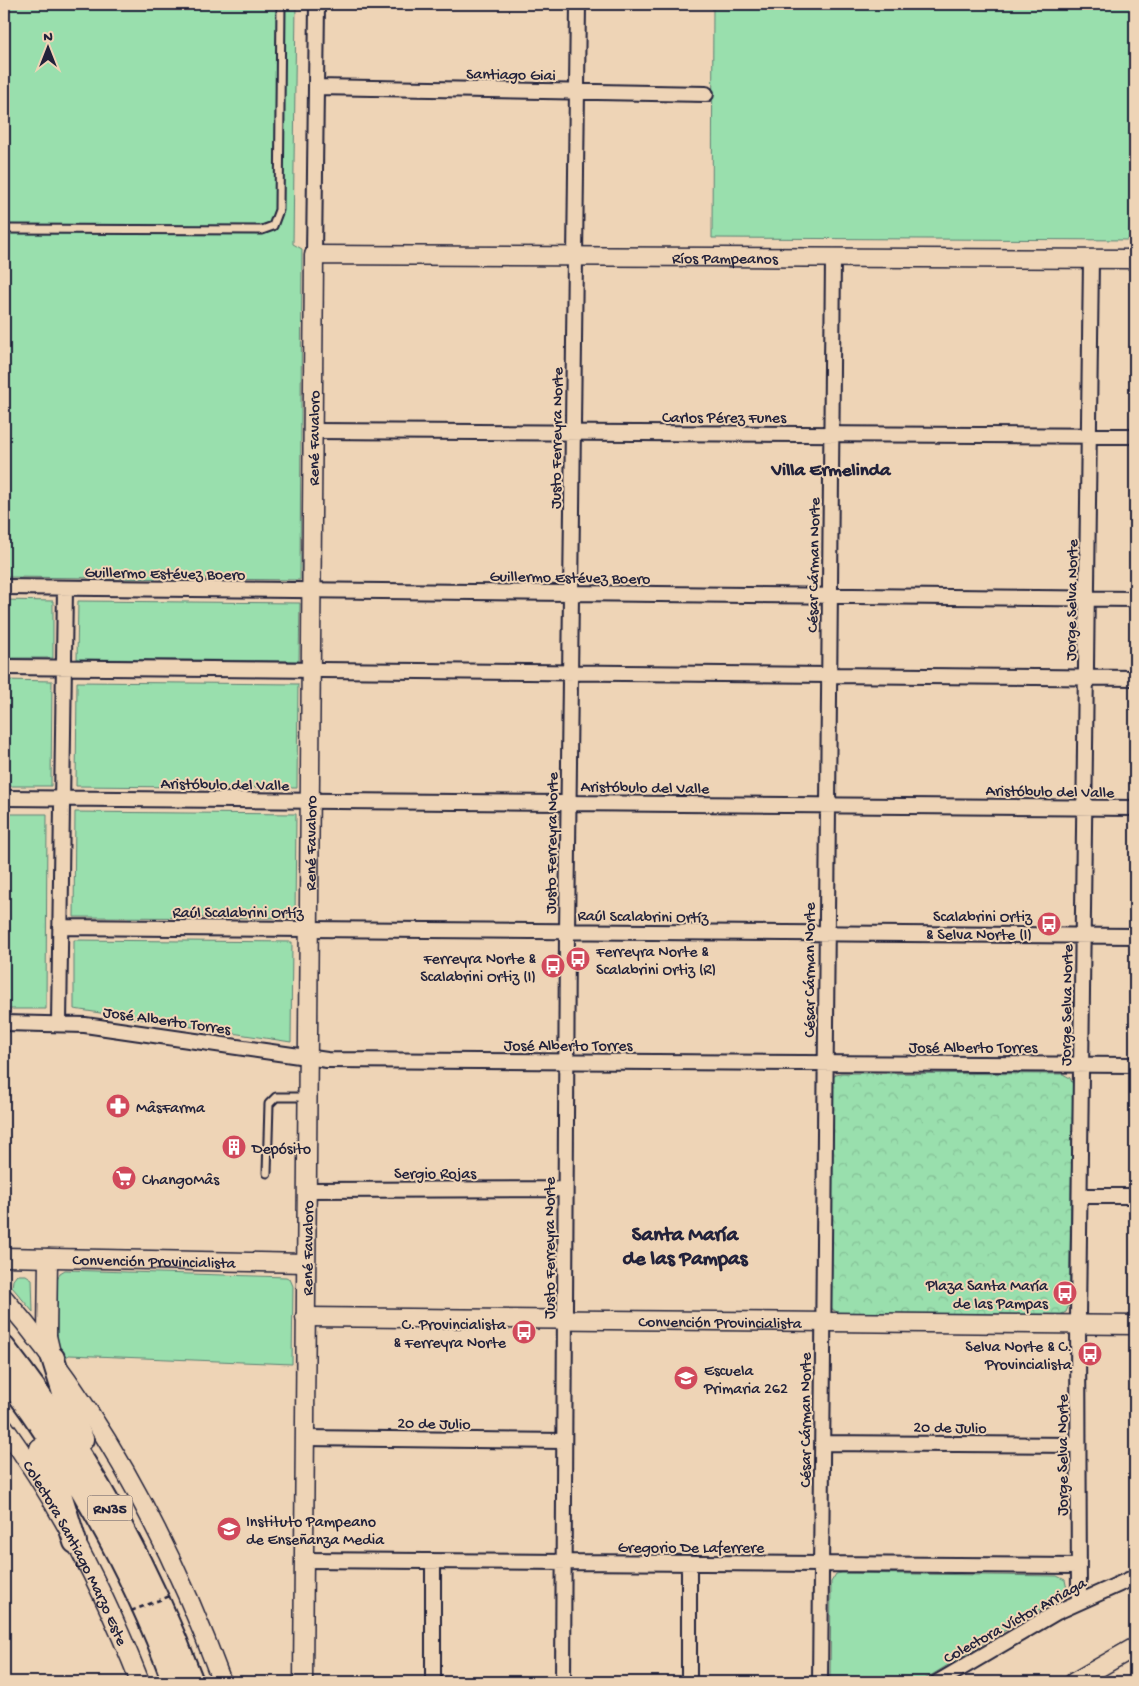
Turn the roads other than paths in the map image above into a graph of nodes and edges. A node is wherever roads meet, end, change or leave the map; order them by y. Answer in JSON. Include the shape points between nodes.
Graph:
{"nodes":[{"id":1,"x":281,"y":4,"type":"edge"},
{"id":2,"x":316,"y":4,"type":"edge"},
{"id":3,"x":578,"y":4,"type":"edge"},
{"id":4,"x":316,"y":87,"type":"junction"},
{"id":5,"x":577,"y":92,"type":"junction"},
{"id":6,"x":706,"y":94,"type":"dead end"},
{"id":7,"x":4,"y":229,"type":"edge"},
{"id":8,"x":314,"y":255,"type":"junction"},
{"id":9,"x":575,"y":256,"type":"junction"},
{"id":10,"x":833,"y":258,"type":"junction"},
{"id":11,"x":1091,"y":259,"type":"junction"},
{"id":12,"x":1135,"y":260,"type":"edge"},
{"id":13,"x":313,"y":431,"type":"junction"},
{"id":14,"x":573,"y":433,"type":"junction"},
{"id":15,"x":831,"y":435,"type":"junction"},
{"id":16,"x":1089,"y":436,"type":"junction"},
{"id":17,"x":1135,"y":436,"type":"edge"},
{"id":18,"x":4,"y":587,"type":"edge"},
{"id":19,"x":65,"y":588,"type":"junction"},
{"id":20,"x":311,"y":591,"type":"junction"},
{"id":21,"x":571,"y":593,"type":"junction"},
{"id":22,"x":829,"y":596,"type":"junction"},
{"id":23,"x":1087,"y":598,"type":"junction"},
{"id":24,"x":1135,"y":599,"type":"edge"},
{"id":25,"x":4,"y":668,"type":"edge"},
{"id":26,"x":64,"y":668,"type":"junction"},
{"id":27,"x":310,"y":670,"type":"junction"},
{"id":28,"x":570,"y":673,"type":"junction"},
{"id":29,"x":828,"y":675,"type":"junction"},
{"id":30,"x":1086,"y":677,"type":"junction"},
{"id":31,"x":1135,"y":678,"type":"edge"},
{"id":32,"x":4,"y":798,"type":"edge"},
{"id":33,"x":62,"y":799,"type":"junction"},
{"id":34,"x":309,"y":801,"type":"junction"},
{"id":35,"x":568,"y":803,"type":"junction"},
{"id":36,"x":827,"y":805,"type":"junction"},
{"id":37,"x":1084,"y":808,"type":"junction"},
{"id":38,"x":1135,"y":808,"type":"edge"},
{"id":39,"x":60,"y":927,"type":"junction"},
{"id":40,"x":308,"y":930,"type":"junction"},
{"id":41,"x":567,"y":932,"type":"junction"},
{"id":42,"x":826,"y":934,"type":"junction"},
{"id":43,"x":1083,"y":936,"type":"junction"},
{"id":44,"x":1135,"y":936,"type":"edge"},
{"id":45,"x":4,"y":1023,"type":"edge"},
{"id":46,"x":59,"y":1023,"type":"junction"},
{"id":47,"x":306,"y":1058,"type":"junction"},
{"id":48,"x":566,"y":1061,"type":"junction"},
{"id":49,"x":825,"y":1063,"type":"junction"},
{"id":50,"x":1082,"y":1065,"type":"junction"},
{"id":51,"x":1135,"y":1065,"type":"edge"},
{"id":52,"x":306,"y":1097,"type":"junction"},
{"id":53,"x":267,"y":1174,"type":"dead end"},
{"id":54,"x":566,"y":1189,"type":"junction"},
{"id":55,"x":306,"y":1190,"type":"junction"},
{"id":56,"x":1080,"y":1196,"type":"junction"},
{"id":57,"x":1135,"y":1196,"type":"edge"},
{"id":58,"x":4,"y":1257,"type":"edge"},
{"id":59,"x":48,"y":1258,"type":"junction"},
{"id":60,"x":305,"y":1263,"type":"junction"},
{"id":61,"x":4,"y":1298,"type":"edge"},
{"id":62,"x":305,"y":1317,"type":"junction"},
{"id":63,"x":565,"y":1320,"type":"junction"},
{"id":64,"x":823,"y":1322,"type":"junction"},
{"id":65,"x":1078,"y":1324,"type":"junction"},
{"id":66,"x":1135,"y":1324,"type":"edge"},
{"id":67,"x":4,"y":1348,"type":"edge"},
{"id":68,"x":53,"y":1358,"type":"junction"},
{"id":69,"x":4,"y":1374,"type":"edge"},
{"id":70,"x":4,"y":1395,"type":"edge"},
{"id":71,"x":4,"y":1427,"type":"edge"},
{"id":72,"x":304,"y":1438,"type":"junction"},
{"id":73,"x":564,"y":1441,"type":"junction"},
{"id":74,"x":822,"y":1443,"type":"junction"},
{"id":75,"x":1078,"y":1445,"type":"junction"},
{"id":76,"x":75,"y":1542,"type":"junction"},
{"id":77,"x":303,"y":1560,"type":"junction"},
{"id":78,"x":433,"y":1561,"type":"junction"},
{"id":79,"x":564,"y":1562,"type":"junction"},
{"id":80,"x":689,"y":1563,"type":"junction"},
{"id":81,"x":821,"y":1564,"type":"junction"},
{"id":82,"x":1079,"y":1566,"type":"junction"},
{"id":83,"x":1135,"y":1577,"type":"edge"},
{"id":84,"x":148,"y":1580,"type":"junction"},
{"id":85,"x":1079,"y":1600,"type":"junction"},
{"id":86,"x":1135,"y":1647,"type":"edge"},
{"id":87,"x":140,"y":1682,"type":"edge"},
{"id":88,"x":174,"y":1682,"type":"edge"},
{"id":89,"x":192,"y":1682,"type":"edge"},
{"id":90,"x":222,"y":1682,"type":"edge"},
{"id":91,"x":303,"y":1682,"type":"edge"},
{"id":92,"x":433,"y":1682,"type":"edge"},
{"id":93,"x":563,"y":1682,"type":"edge"},
{"id":94,"x":689,"y":1682,"type":"edge"},
{"id":95,"x":820,"y":1682,"type":"edge"},
{"id":96,"x":938,"y":1682,"type":"edge"},
{"id":97,"x":1074,"y":1682,"type":"edge"}],
"edges":[{"from":1,"to":7,"type":"lane","via":[[279,210],[273,226],[262,230]]},
{"from":2,"to":4,"type":"street","name":"René Favaloro"},
{"from":3,"to":5,"type":"street","name":"Justo Ferreyra Norte"},
{"from":4,"to":5,"type":"street","name":"Santiago Giai"},
{"from":4,"to":8,"type":"street","name":"René Favaloro"},
{"from":5,"to":6,"type":"street","name":"Santiago Giai"},
{"from":5,"to":9,"type":"street","name":"Justo Ferreyra Norte"},
{"from":8,"to":9,"type":"street","name":"Ríos Pampeanos"},
{"from":8,"to":13,"type":"street","name":"René Favaloro"},
{"from":9,"to":10,"type":"street","name":"Ríos Pampeanos"},
{"from":9,"to":14,"type":"street","name":"Justo Ferreyra Norte"},
{"from":10,"to":11,"type":"street","name":"Ríos Pampeanos"},
{"from":10,"to":15,"type":"street","name":"César Cárman Norte"},
{"from":11,"to":12,"type":"street","name":"Ríos Pampeanos"},
{"from":11,"to":16,"type":"street","name":"Jorge Selva Norte"},
{"from":13,"to":14,"type":"street","name":"Carlos Pérez Funes"},
{"from":13,"to":20,"type":"street","name":"René Favaloro"},
{"from":14,"to":15,"type":"street","name":"Carlos Pérez Funes"},
{"from":14,"to":21,"type":"street","name":"Justo Ferreyra Norte"},
{"from":15,"to":16,"type":"street","name":"Carlos Pérez Funes"},
{"from":15,"to":22,"type":"street","name":"César Cárman Norte"},
{"from":16,"to":17,"type":"street","name":"Carlos Pérez Funes"},
{"from":16,"to":23,"type":"street","name":"Jorge Selva Norte"},
{"from":18,"to":19,"type":"street","name":"Guillermo Estévez Boero"},
{"from":19,"to":20,"type":"street","name":"Guillermo Estévez Boero"},
{"from":19,"to":26,"type":"street"},
{"from":20,"to":21,"type":"street","name":"Guillermo Estévez Boero"},
{"from":20,"to":27,"type":"street","name":"René Favaloro"},
{"from":21,"to":22,"type":"street","name":"Guillermo Estévez Boero"},
{"from":21,"to":28,"type":"street","name":"Justo Ferreyra Norte"},
{"from":22,"to":23,"type":"street","name":"Guillermo Estévez Boero"},
{"from":22,"to":29,"type":"street","name":"César Cárman Norte"},
{"from":23,"to":24,"type":"street","name":"Guillermo Estévez Boero"},
{"from":23,"to":30,"type":"street","name":"Jorge Selva Norte"},
{"from":25,"to":26,"type":"street"},
{"from":26,"to":27,"type":"street"},
{"from":26,"to":33,"type":"street"},
{"from":27,"to":28,"type":"street"},
{"from":27,"to":34,"type":"street","name":"René Favaloro"},
{"from":28,"to":29,"type":"street"},
{"from":28,"to":35,"type":"street","name":"Justo Ferreyra Norte"},
{"from":29,"to":30,"type":"street"},
{"from":29,"to":36,"type":"street","name":"César Cárman Norte"},
{"from":30,"to":31,"type":"street"},
{"from":30,"to":37,"type":"street","name":"Jorge Selva Norte"},
{"from":32,"to":33,"type":"street","name":"Aristóbulo del Valle"},
{"from":33,"to":34,"type":"street","name":"Aristóbulo del Valle"},
{"from":33,"to":39,"type":"street"},
{"from":34,"to":35,"type":"street","name":"Aristóbulo del Valle"},
{"from":34,"to":40,"type":"street","name":"René Favaloro"},
{"from":35,"to":36,"type":"street","name":"Aristóbulo del Valle"},
{"from":35,"to":41,"type":"street","name":"Justo Ferreyra Norte"},
{"from":36,"to":37,"type":"street","name":"Aristóbulo del Valle"},
{"from":36,"to":42,"type":"street","name":"César Cárman Norte"},
{"from":37,"to":38,"type":"street","name":"Aristóbulo del Valle"},
{"from":37,"to":43,"type":"street","name":"Jorge Selva Norte"},
{"from":39,"to":40,"type":"street","name":"Raúl Scalabrini Ortíz"},
{"from":39,"to":46,"type":"street"},
{"from":40,"to":41,"type":"street","name":"Raúl Scalabrini Ortíz"},
{"from":40,"to":47,"type":"street","name":"René Favaloro"},
{"from":41,"to":42,"type":"street","name":"Raúl Scalabrini Ortíz"},
{"from":41,"to":48,"type":"street","name":"Justo Ferreyra Norte"},
{"from":42,"to":43,"type":"street","name":"Raúl Scalabrini Ortíz"},
{"from":42,"to":49,"type":"street","name":"César Cárman Norte"},
{"from":43,"to":44,"type":"street","name":"Raúl Scalabrini Ortíz"},
{"from":43,"to":50,"type":"street","name":"Jorge Selva Norte"},
{"from":45,"to":46,"type":"street","name":"José Alberto Torres"},
{"from":46,"to":47,"type":"street","name":"José Alberto Torres"},
{"from":47,"to":48,"type":"street","name":"José Alberto Torres"},
{"from":47,"to":52,"type":"street","name":"René Favaloro"},
{"from":48,"to":49,"type":"street","name":"José Alberto Torres"},
{"from":48,"to":54,"type":"street","name":"Justo Ferreyra Norte"},
{"from":49,"to":50,"type":"street","name":"José Alberto Torres"},
{"from":49,"to":64,"type":"street","name":"César Cárman Norte"},
{"from":50,"to":51,"type":"street","name":"José Alberto Torres"},
{"from":50,"to":56,"type":"street","name":"Jorge Selva Norte"},
{"from":52,"to":53,"type":"lane","via":[[279,1097],[270,1102]]},
{"from":52,"to":55,"type":"street","name":"René Favaloro"},
{"from":54,"to":55,"type":"street","name":"Sergio Rojas"},
{"from":54,"to":63,"type":"street","name":"Justo Ferreyra Norte"},
{"from":55,"to":60,"type":"street","name":"René Favaloro"},
{"from":56,"to":57,"type":"street"},
{"from":56,"to":65,"type":"street","name":"Jorge Selva Norte"},
{"from":58,"to":59,"type":"street","name":"Convención Provincialista"},
{"from":59,"to":60,"type":"street","name":"Convención Provincialista"},
{"from":59,"to":68,"type":"street","via":[[47,1336]]},
{"from":60,"to":62,"type":"street","name":"René Favaloro"},
{"from":61,"to":68,"type":"street"},
{"from":62,"to":63,"type":"street","name":"Convención Provincialista"},
{"from":62,"to":72,"type":"street","name":"René Favaloro"},
{"from":63,"to":64,"type":"street","name":"Convención Provincialista"},
{"from":63,"to":73,"type":"street","name":"Justo Ferreyra Norte"},
{"from":64,"to":65,"type":"street","name":"Convención Provincialista"},
{"from":64,"to":74,"type":"street","name":"César Cárman Norte"},
{"from":65,"to":66,"type":"street","name":"Convención Provincialista"},
{"from":65,"to":75,"type":"street","name":"Jorge Selva Norte"},
{"from":67,"to":84,"type":"highway","number":"RN35","via":[[80,1456]]},
{"from":68,"to":84,"type":"highway","via":[[74,1422],[126,1516]]},
{"from":68,"to":90,"type":"street","via":[[107,1440],[155,1525],[197,1615]]},
{"from":69,"to":88,"type":"highway","number":"RN35","via":[[51,1440],[99,1522],[140,1601]]},
{"from":70,"to":76,"type":"highway","via":[[50,1464]]},
{"from":71,"to":76,"type":"street","name":"Colectora Santiago Marzo Este"},
{"from":72,"to":73,"type":"street","name":"20 de Julio"},
{"from":72,"to":77,"type":"street","name":"René Favaloro"},
{"from":73,"to":79,"type":"street","name":"Justo Ferreyra Norte"},
{"from":74,"to":75,"type":"street","name":"20 de Julio"},
{"from":74,"to":81,"type":"street","name":"César Cárman Norte"},
{"from":75,"to":82,"type":"street","name":"Jorge Selva Norte"},
{"from":76,"to":87,"type":"street","name":"Colectora Santiago Marzo Este","via":[[112,1615]]},
{"from":77,"to":78,"type":"street","name":"Gregorio De Laferrere"},
{"from":77,"to":91,"type":"street","name":"René Favaloro"},
{"from":78,"to":79,"type":"street","name":"Gregorio De Laferrere"},
{"from":78,"to":92,"type":"street"},
{"from":79,"to":80,"type":"street","name":"Gregorio De Laferrere"},
{"from":79,"to":93,"type":"street","name":"Justo Ferreyra Norte"},
{"from":80,"to":81,"type":"street","name":"Gregorio De Laferrere"},
{"from":80,"to":94,"type":"street"},
{"from":81,"to":82,"type":"street","name":"Gregorio De Laferrere"},
{"from":81,"to":95,"type":"street","name":"César Cárman Norte"},
{"from":82,"to":85,"type":"street","name":"Jorge Selva Norte"},
{"from":83,"to":85,"type":"street","name":"Colectora Víctor Arriaga"},
{"from":84,"to":89,"type":"highway","number":"RN35"},
{"from":85,"to":96,"type":"street","name":"Colectora Víctor Arriaga"},
{"from":86,"to":97,"type":"street"}]}
